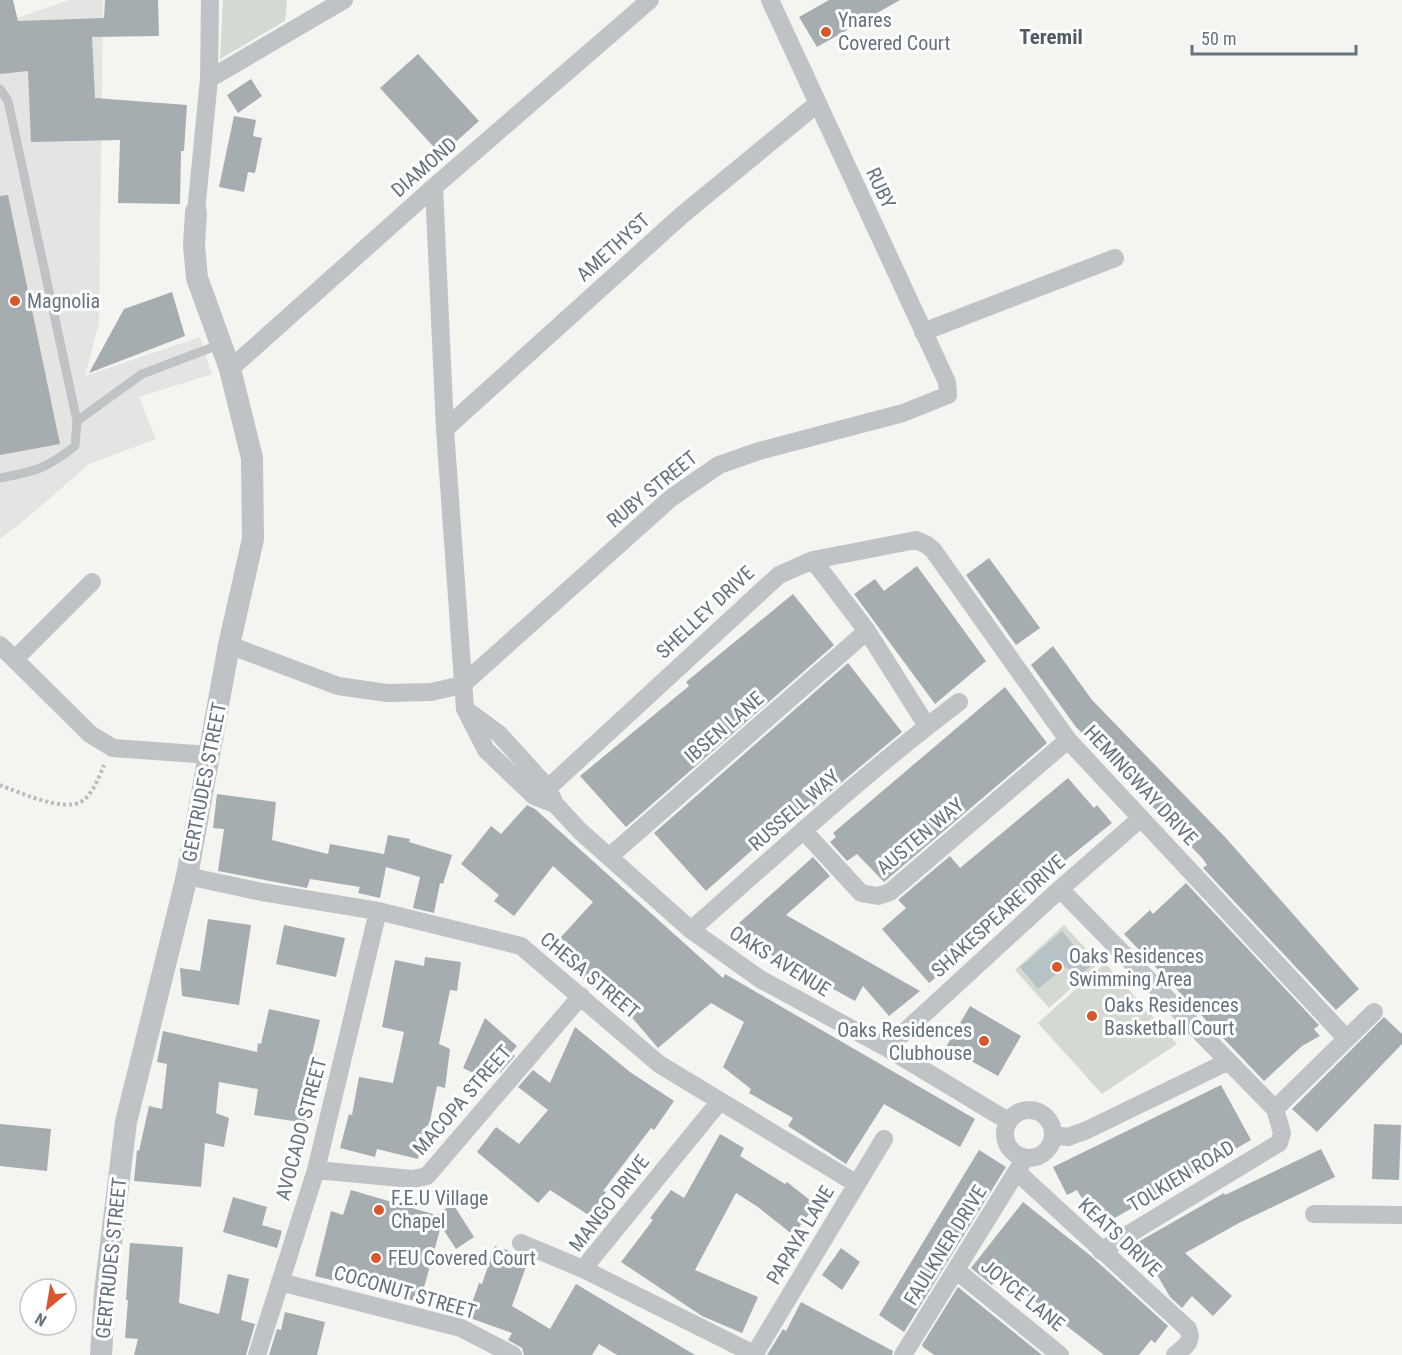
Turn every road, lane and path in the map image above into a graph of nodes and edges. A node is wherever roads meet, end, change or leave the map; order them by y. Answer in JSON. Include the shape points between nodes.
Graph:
{"nodes":[{"id":1,"x":210,"y":0,"type":"edge"},
{"id":2,"x":344,"y":0,"type":"edge"},
{"id":3,"x":650,"y":0,"type":"edge"},
{"id":4,"x":770,"y":0,"type":"edge"},
{"id":5,"x":209,"y":79,"type":"junction"},
{"id":6,"x":0,"y":89,"type":"edge"},
{"id":7,"x":817,"y":104,"type":"junction"},
{"id":8,"x":434,"y":187,"type":"junction"},
{"id":9,"x":196,"y":212,"type":"joint"},
{"id":10,"x":1115,"y":258,"type":"dead end"},
{"id":11,"x":923,"y":332,"type":"junction"},
{"id":12,"x":221,"y":344,"type":"junction"},
{"id":13,"x":230,"y":369,"type":"junction"},
{"id":14,"x":948,"y":395,"type":"joint"},
{"id":15,"x":77,"y":421,"type":"junction"},
{"id":16,"x":445,"y":429,"type":"junction"},
{"id":17,"x":0,"y":478,"type":"edge"},
{"id":18,"x":927,"y":544,"type":"joint"},
{"id":19,"x":813,"y":560,"type":"junction"},
{"id":20,"x":92,"y":582,"type":"dead end"},
{"id":21,"x":867,"y":632,"type":"junction"},
{"id":22,"x":0,"y":645,"type":"edge"},
{"id":23,"x":229,"y":645,"type":"junction"},
{"id":24,"x":15,"y":659,"type":"junction"},
{"id":25,"x":462,"y":685,"type":"junction"},
{"id":26,"x":959,"y":702,"type":"dead end"},
{"id":27,"x":927,"y":726,"type":"junction"},
{"id":28,"x":1068,"y":740,"type":"junction"},
{"id":29,"x":113,"y":748,"type":"junction"},
{"id":30,"x":210,"y":755,"type":"junction"},
{"id":31,"x":0,"y":785,"type":"edge"},
{"id":32,"x":551,"y":796,"type":"junction"},
{"id":33,"x":1141,"y":818,"type":"junction"},
{"id":34,"x":803,"y":830,"type":"junction"},
{"id":35,"x":610,"y":856,"type":"junction"},
{"id":36,"x":187,"y":876,"type":"junction"},
{"id":37,"x":1060,"y":890,"type":"junction"},
{"id":38,"x":378,"y":911,"type":"junction"},
{"id":39,"x":691,"y":930,"type":"junction"},
{"id":40,"x":581,"y":996,"type":"junction"},
{"id":41,"x":1374,"y":1012,"type":"dead end"},
{"id":42,"x":1346,"y":1038,"type":"junction"},
{"id":43,"x":887,"y":1048,"type":"junction"},
{"id":44,"x":1227,"y":1062,"type":"junction"},
{"id":45,"x":720,"y":1101,"type":"junction"},
{"id":46,"x":1275,"y":1109,"type":"junction"},
{"id":47,"x":1008,"y":1120,"type":"junction"},
{"id":48,"x":1053,"y":1135,"type":"junction"},
{"id":49,"x":884,"y":1139,"type":"dead end"},
{"id":50,"x":1021,"y":1165,"type":"junction"},
{"id":51,"x":316,"y":1170,"type":"junction"},
{"id":52,"x":857,"y":1184,"type":"junction"},
{"id":53,"x":1314,"y":1214,"type":"dead end"},
{"id":54,"x":1402,"y":1215,"type":"edge"},
{"id":55,"x":521,"y":1243,"type":"dead end"},
{"id":56,"x":1101,"y":1251,"type":"junction"},
{"id":57,"x":584,"y":1269,"type":"junction"},
{"id":58,"x":957,"y":1271,"type":"junction"},
{"id":59,"x":280,"y":1282,"type":"junction"},
{"id":60,"x":754,"y":1354,"type":"edge"},
{"id":61,"x":905,"y":1354,"type":"edge"},
{"id":62,"x":101,"y":1355,"type":"edge"},
{"id":63,"x":257,"y":1355,"type":"edge"},
{"id":64,"x":513,"y":1355,"type":"edge"},
{"id":65,"x":1060,"y":1355,"type":"edge"},
{"id":66,"x":1175,"y":1355,"type":"edge"}],
"edges":[{"from":1,"to":5,"type":"street"},
{"from":2,"to":5,"type":"street"},
{"from":3,"to":8,"type":"street","name":"DIAMOND"},
{"from":4,"to":7,"type":"street","name":"RUBY"},
{"from":5,"to":9,"type":"street"},
{"from":6,"to":15,"type":"lane","via":[[8,101]]},
{"from":7,"to":11,"type":"street","name":"RUBY"},
{"from":7,"to":16,"type":"street","name":"AMETHYST","via":[[682,215]]},
{"from":8,"to":13,"type":"street","name":"DIAMOND"},
{"from":8,"to":16,"type":"street","name":"OAKS AVENUE"},
{"from":9,"to":12,"type":"street","name":"GERTRUDES STREET","via":[[197,278]]},
{"from":10,"to":11,"type":"street"},
{"from":11,"to":14,"type":"street","name":"RUBY","via":[[947,382]]},
{"from":12,"to":13,"type":"street","name":"GERTRUDES STREET"},
{"from":12,"to":15,"type":"lane","via":[[142,374]]},
{"from":13,"to":23,"type":"street","name":"GERTRUDES STREET","via":[[252,458],[253,539]]},
{"from":14,"to":25,"type":"street","name":"RUBY STREET","via":[[903,413],[718,465],[671,498]]},
{"from":15,"to":17,"type":"lane","via":[[75,446],[54,462],[38,470]]},
{"from":16,"to":25,"type":"street","name":"OAKS AVENUE"},
{"from":18,"to":19,"type":"street","name":"SHELLEY DRIVE","via":[[916,540]]},
{"from":18,"to":28,"type":"street","name":"HEMINGWAY DRIVE"},
{"from":19,"to":21,"type":"street"},
{"from":19,"to":32,"type":"street","name":"SHELLEY DRIVE","via":[[779,574]]},
{"from":20,"to":24,"type":"street"},
{"from":21,"to":27,"type":"street"},
{"from":21,"to":35,"type":"street","name":"IBSEN LANE"},
{"from":22,"to":24,"type":"street"},
{"from":23,"to":25,"type":"street","via":[[338,686],[387,693],[431,692]]},
{"from":23,"to":30,"type":"street","name":"GERTRUDES STREET"},
{"from":24,"to":29,"type":"street","via":[[90,734]]},
{"from":25,"to":32,"type":"street","name":"OAKS AVENUE","via":[[465,709],[486,750],[534,796]]},
{"from":26,"to":27,"type":"street","name":"RUSSELL WAY"},
{"from":27,"to":34,"type":"street","name":"RUSSELL WAY"},
{"from":28,"to":33,"type":"street","name":"HEMINGWAY DRIVE"},
{"from":28,"to":34,"type":"street","name":"AUSTEN WAY","via":[[890,892],[878,896],[861,893]]},
{"from":29,"to":30,"type":"street"},
{"from":29,"to":31,"type":"path","via":[[90,794],[73,805]]},
{"from":30,"to":36,"type":"street","name":"GERTRUDES STREET"},
{"from":32,"to":35,"type":"street","name":"OAKS AVENUE","via":[[580,831]]},
{"from":33,"to":37,"type":"street","name":"SHAKESPEARE DRIVE"},
{"from":33,"to":42,"type":"street","name":"HEMINGWAY DRIVE"},
{"from":34,"to":39,"type":"street","name":"RUSSELL WAY"},
{"from":35,"to":39,"type":"street","name":"OAKS AVENUE"},
{"from":36,"to":38,"type":"street","name":"CHESA STREET"},
{"from":36,"to":62,"type":"street","name":"GERTRUDES STREET","via":[[126,1122]]},
{"from":37,"to":43,"type":"street","name":"SHAKESPEARE DRIVE"},
{"from":37,"to":44,"type":"street"},
{"from":38,"to":40,"type":"street","name":"CHESA STREET","via":[[521,946]]},
{"from":38,"to":51,"type":"street","name":"AVOCADO STREET"},
{"from":39,"to":43,"type":"street","name":"OAKS AVENUE","via":[[760,980]]},
{"from":40,"to":45,"type":"street","name":"CHESA STREET","via":[[660,1064]]},
{"from":40,"to":51,"type":"street","name":"MACOPA STREET","via":[[427,1176],[412,1179]]},
{"from":41,"to":42,"type":"street"},
{"from":42,"to":46,"type":"street"},
{"from":43,"to":47,"type":"street","name":"OAKS AVENUE"},
{"from":44,"to":46,"type":"street"},
{"from":44,"to":48,"type":"street","via":[[1087,1130],[1068,1137]]},
{"from":45,"to":52,"type":"street","name":"CHESA STREET"},
{"from":45,"to":57,"type":"street","name":"MANGO DRIVE"},
{"from":46,"to":56,"type":"street","name":"TOLKIEN ROAD","via":[[1279,1143]]},
{"from":47,"to":48,"type":"street","via":[[1032,1109],[1047,1118]]},
{"from":47,"to":50,"type":"street","via":[[1004,1139]]},
{"from":48,"to":50,"type":"street","via":[[1044,1153]]},
{"from":49,"to":52,"type":"street","name":"PAPAYA LANE"},
{"from":50,"to":56,"type":"street","name":"KEATS DRIVE"},
{"from":50,"to":58,"type":"street","name":"FAULKNER DRIVE"},
{"from":51,"to":59,"type":"street","name":"AVOCADO STREET"},
{"from":52,"to":60,"type":"street","name":"PAPAYA LANE"},
{"from":53,"to":54,"type":"street"},
{"from":55,"to":57,"type":"street"},
{"from":56,"to":66,"type":"street","name":"KEATS DRIVE","via":[[1188,1329],[1189,1343]]},
{"from":57,"to":60,"type":"street","name":"MANGO DRIVE"},
{"from":58,"to":61,"type":"street","name":"FAULKNER DRIVE"},
{"from":58,"to":65,"type":"street","name":"JOYCE LANE"},
{"from":59,"to":63,"type":"street","name":"AVOCADO STREET"},
{"from":59,"to":64,"type":"street","name":"COCONUT STREET","via":[[461,1328]]}]}
